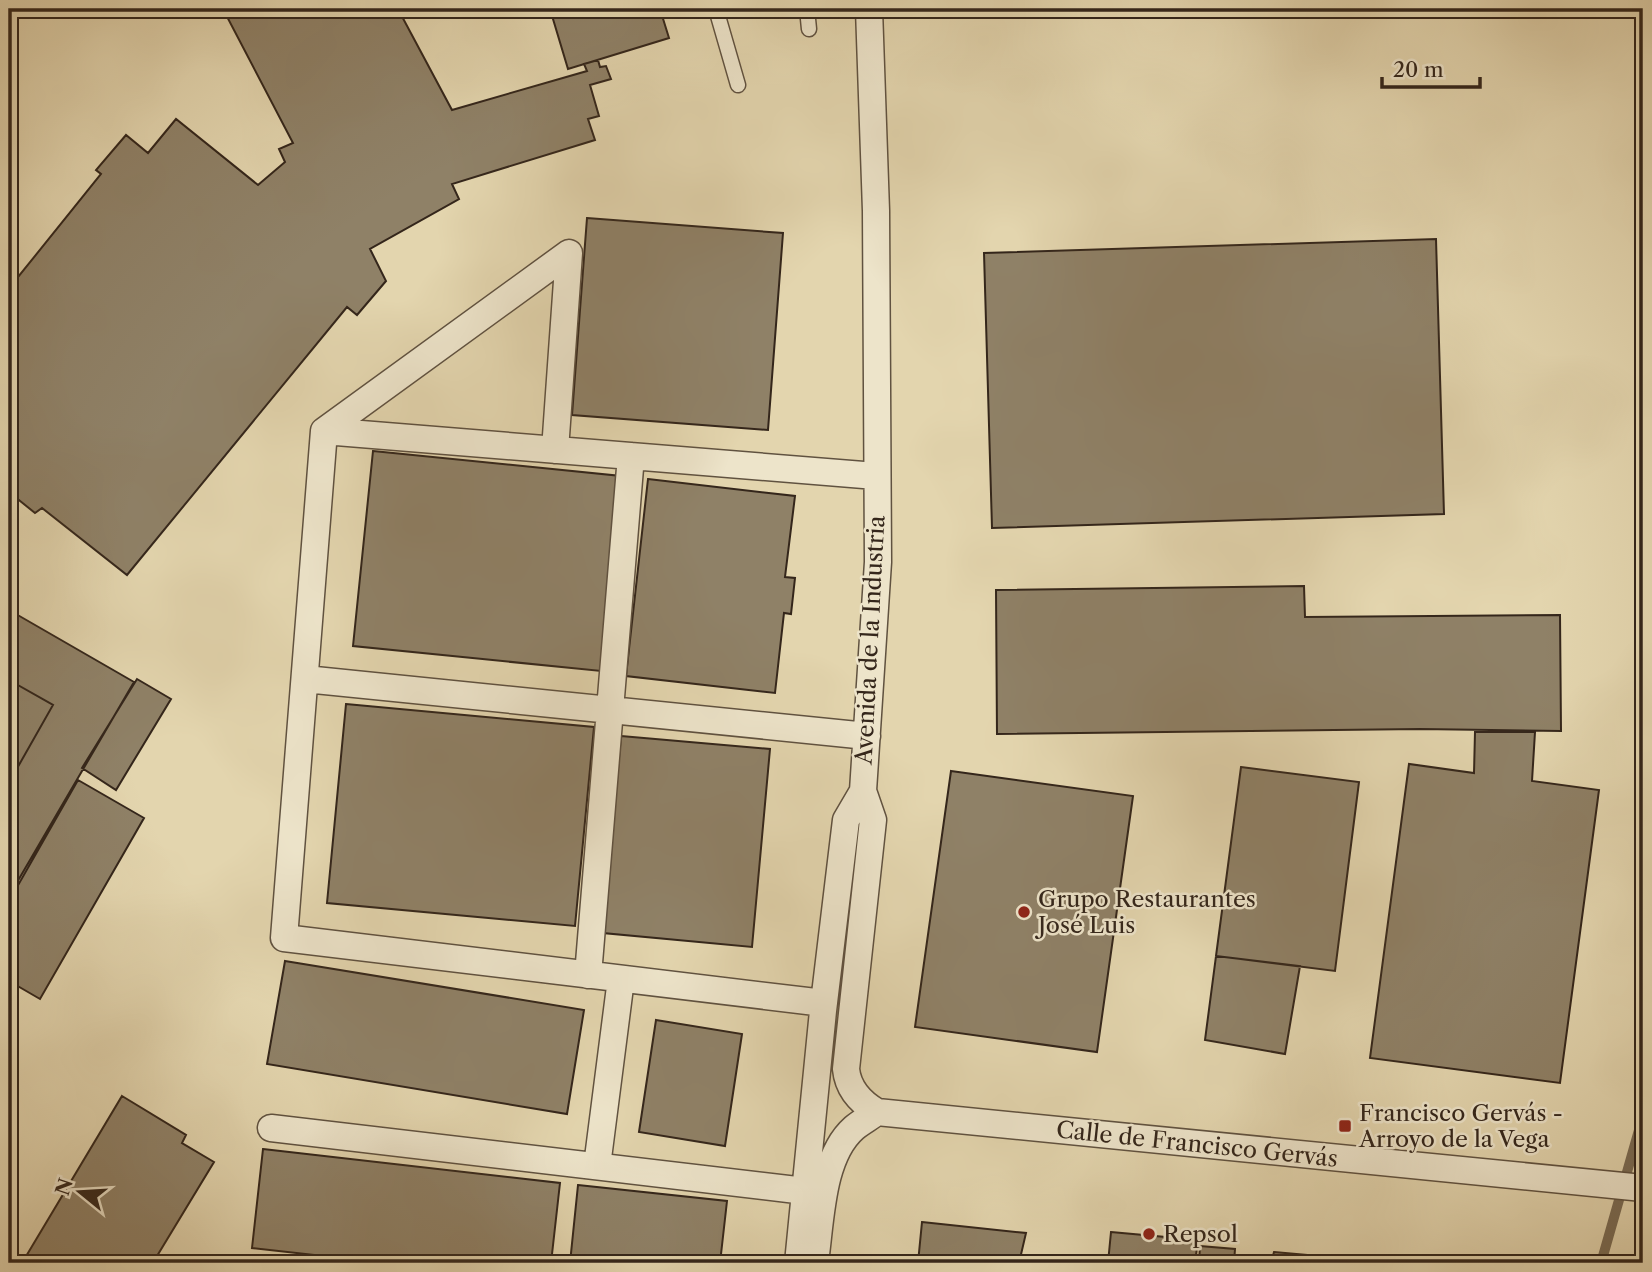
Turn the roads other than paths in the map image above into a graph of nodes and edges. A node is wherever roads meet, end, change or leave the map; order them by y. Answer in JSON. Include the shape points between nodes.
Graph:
{"nodes":[{"id":1,"x":716,"y":9,"type":"edge"},
{"id":2,"x":807,"y":9,"type":"edge"},
{"id":3,"x":869,"y":9,"type":"edge"},
{"id":4,"x":809,"y":29,"type":"dead end"},
{"id":5,"x":738,"y":86,"type":"dead end"},
{"id":6,"x":324,"y":431,"type":"junction"},
{"id":7,"x":555,"y":450,"type":"junction"},
{"id":8,"x":631,"y":456,"type":"junction"},
{"id":9,"x":876,"y":476,"type":"junction"},
{"id":10,"x":305,"y":679,"type":"junction"},
{"id":11,"x":611,"y":710,"type":"junction"},
{"id":12,"x":867,"y":736,"type":"junction"},
{"id":13,"x":863,"y":790,"type":"junction"},
{"id":14,"x":589,"y":975,"type":"junction"},
{"id":15,"x":621,"y":979,"type":"junction"},
{"id":16,"x":824,"y":1003,"type":"junction"},
{"id":17,"x":877,"y":1112,"type":"junction"},
{"id":18,"x":271,"y":1128,"type":"dead end"},
{"id":19,"x":597,"y":1167,"type":"junction"},
{"id":20,"x":1643,"y":1188,"type":"edge"},
{"id":21,"x":805,"y":1191,"type":"junction"},
{"id":22,"x":798,"y":1263,"type":"edge"},
{"id":23,"x":815,"y":1263,"type":"edge"}],
"edges":[{"from":1,"to":5,"type":"lane"},
{"from":2,"to":4,"type":"lane"},
{"from":3,"to":9,"type":"street","name":"Avenida de la Industria","via":[[876,211]]},
{"from":6,"to":7,"type":"street"},
{"from":6,"to":7,"type":"street","via":[[569,253]]},
{"from":6,"to":10,"type":"street"},
{"from":7,"to":8,"type":"street"},
{"from":8,"to":9,"type":"street"},
{"from":8,"to":11,"type":"street"},
{"from":9,"to":12,"type":"street","name":"Avenida de la Industria","via":[[878,562]]},
{"from":10,"to":11,"type":"street"},
{"from":10,"to":14,"type":"street","via":[[284,938]]},
{"from":11,"to":12,"type":"street"},
{"from":11,"to":14,"type":"street"},
{"from":12,"to":13,"type":"street","name":"Avenida de la Industria"},
{"from":13,"to":16,"type":"street","name":"Avenida de la Industria","via":[[846,820]]},
{"from":13,"to":17,"type":"street","via":[[873,820],[846,1077],[864,1105]]},
{"from":14,"to":15,"type":"street"},
{"from":15,"to":16,"type":"street"},
{"from":15,"to":19,"type":"street"},
{"from":16,"to":21,"type":"street","name":"Avenida de la Industria"},
{"from":17,"to":20,"type":"street","name":"Calle de Francisco Gervás"},
{"from":17,"to":23,"type":"street","via":[[853,1129],[838,1148],[829,1170]]},
{"from":18,"to":19,"type":"street"},
{"from":19,"to":21,"type":"street"},
{"from":21,"to":22,"type":"street","name":"Avenida de la Industria"}]}
